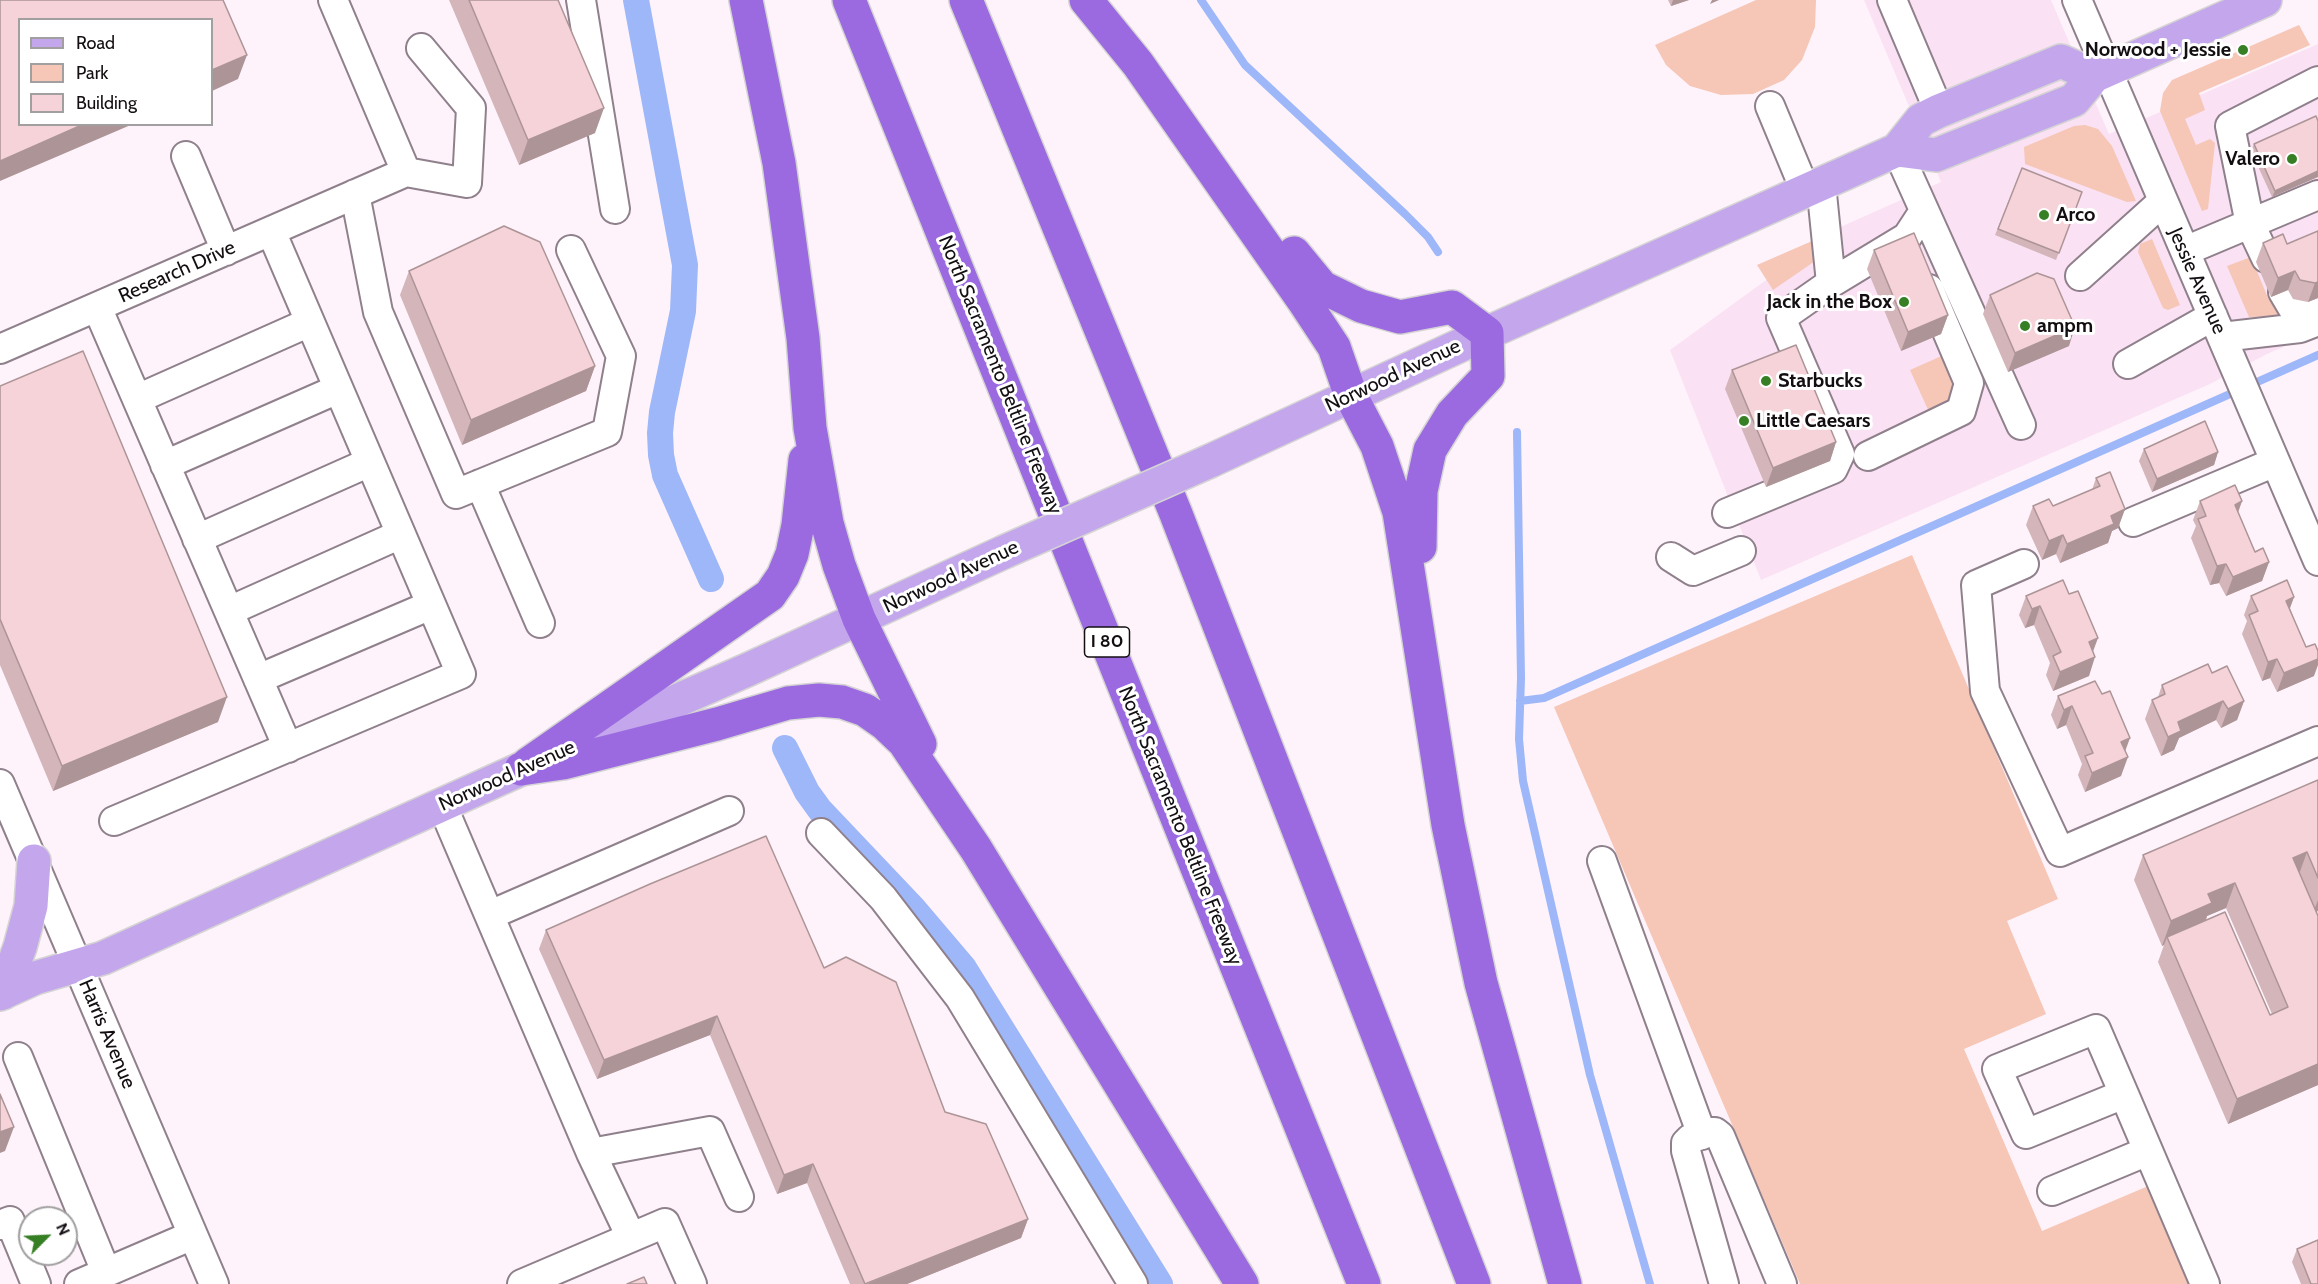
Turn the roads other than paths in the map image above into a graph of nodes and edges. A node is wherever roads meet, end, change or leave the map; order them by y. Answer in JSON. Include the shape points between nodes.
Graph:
{"nodes":[{"id":1,"x":333,"y":0,"type":"edge"},
{"id":2,"x":581,"y":0,"type":"edge"},
{"id":3,"x":746,"y":0,"type":"edge"},
{"id":4,"x":849,"y":0,"type":"edge"},
{"id":5,"x":966,"y":0,"type":"edge"},
{"id":6,"x":1086,"y":0,"type":"edge"},
{"id":7,"x":1892,"y":0,"type":"edge"},
{"id":8,"x":2077,"y":0,"type":"edge"},
{"id":9,"x":2265,"y":0,"type":"edge"},
{"id":10,"x":420,"y":48,"type":"dead end"},
{"id":11,"x":1138,"y":64,"type":"junction"},
{"id":12,"x":2101,"y":74,"type":"junction"},
{"id":13,"x":2318,"y":81,"type":"edge"},
{"id":14,"x":1770,"y":106,"type":"dead end"},
{"id":15,"x":1940,"y":111,"type":"junction"},
{"id":16,"x":1897,"y":150,"type":"junction"},
{"id":17,"x":186,"y":156,"type":"dead end"},
{"id":18,"x":406,"y":172,"type":"junction"},
{"id":19,"x":1813,"y":187,"type":"junction"},
{"id":20,"x":355,"y":194,"type":"junction"},
{"id":21,"x":2318,"y":195,"type":"edge"},
{"id":22,"x":2162,"y":202,"type":"junction"},
{"id":23,"x":615,"y":209,"type":"dead end"},
{"id":24,"x":1924,"y":211,"type":"junction"},
{"id":25,"x":2250,"y":224,"type":"junction"},
{"id":26,"x":271,"y":231,"type":"junction"},
{"id":27,"x":571,"y":250,"type":"dead end"},
{"id":28,"x":226,"y":251,"type":"junction"},
{"id":29,"x":2185,"y":251,"type":"junction"},
{"id":30,"x":1914,"y":254,"type":"junction"},
{"id":31,"x":2266,"y":258,"type":"edge"},
{"id":32,"x":2080,"y":276,"type":"dead end"},
{"id":33,"x":1831,"y":283,"type":"junction"},
{"id":34,"x":2283,"y":292,"type":"edge"},
{"id":35,"x":2318,"y":305,"type":"edge"},
{"id":36,"x":97,"y":307,"type":"junction"},
{"id":37,"x":2318,"y":321,"type":"edge"},
{"id":38,"x":310,"y":322,"type":"junction"},
{"id":39,"x":2217,"y":326,"type":"junction"},
{"id":40,"x":1487,"y":333,"type":"junction"},
{"id":41,"x":3,"y":340,"type":"edge"},
{"id":42,"x":2128,"y":364,"type":"dead end"},
{"id":43,"x":338,"y":388,"type":"junction"},
{"id":44,"x":1352,"y":396,"type":"junction"},
{"id":45,"x":137,"y":399,"type":"junction"},
{"id":46,"x":2021,"y":425,"type":"dead end"},
{"id":47,"x":810,"y":428,"type":"junction"},
{"id":48,"x":1868,"y":456,"type":"dead end"},
{"id":49,"x":370,"y":462,"type":"junction"},
{"id":50,"x":2275,"y":462,"type":"junction"},
{"id":51,"x":165,"y":465,"type":"junction"},
{"id":52,"x":480,"y":484,"type":"junction"},
{"id":53,"x":1726,"y":513,"type":"dead end"},
{"id":54,"x":2133,"y":522,"type":"dead end"},
{"id":55,"x":401,"y":534,"type":"junction"},
{"id":56,"x":197,"y":539,"type":"junction"},
{"id":57,"x":1741,"y":551,"type":"dead end"},
{"id":58,"x":1671,"y":557,"type":"dead end"},
{"id":59,"x":2318,"y":561,"type":"edge"},
{"id":60,"x":2024,"y":564,"type":"dead end"},
{"id":61,"x":431,"y":605,"type":"junction"},
{"id":62,"x":229,"y":611,"type":"junction"},
{"id":63,"x":859,"y":619,"type":"junction"},
{"id":64,"x":540,"y":623,"type":"dead end"},
{"id":65,"x":1421,"y":665,"type":"junction"},
{"id":66,"x":258,"y":679,"type":"junction"},
{"id":67,"x":2318,"y":741,"type":"edge"},
{"id":68,"x":288,"y":748,"type":"junction"},
{"id":69,"x":521,"y":769,"type":"junction"},
{"id":70,"x":0,"y":784,"type":"edge"},
{"id":71,"x":442,"y":805,"type":"junction"},
{"id":72,"x":729,"y":812,"type":"dead end"},
{"id":73,"x":114,"y":821,"type":"dead end"},
{"id":74,"x":821,"y":833,"type":"dead end"},
{"id":75,"x":976,"y":849,"type":"junction"},
{"id":76,"x":34,"y":861,"type":"junction"},
{"id":77,"x":1602,"y":861,"type":"dead end"},
{"id":78,"x":490,"y":915,"type":"junction"},
{"id":79,"x":78,"y":964,"type":"junction"},
{"id":80,"x":1,"y":994,"type":"edge"},
{"id":81,"x":18,"y":1057,"type":"dead end"},
{"id":82,"x":2124,"y":1094,"type":"junction"},
{"id":83,"x":1702,"y":1135,"type":"junction"},
{"id":84,"x":2148,"y":1151,"type":"junction"},
{"id":85,"x":591,"y":1153,"type":"junction"},
{"id":86,"x":2052,"y":1191,"type":"dead end"},
{"id":87,"x":739,"y":1197,"type":"dead end"},
{"id":88,"x":0,"y":1225,"type":"edge"},
{"id":89,"x":193,"y":1235,"type":"junction"},
{"id":90,"x":631,"y":1237,"type":"junction"},
{"id":91,"x":106,"y":1272,"type":"junction"},
{"id":92,"x":36,"y":1284,"type":"edge"},
{"id":93,"x":79,"y":1284,"type":"edge"},
{"id":94,"x":214,"y":1284,"type":"edge"},
{"id":95,"x":522,"y":1284,"type":"edge"},
{"id":96,"x":692,"y":1284,"type":"edge"},
{"id":97,"x":1133,"y":1284,"type":"edge"},
{"id":98,"x":1242,"y":1284,"type":"edge"},
{"id":99,"x":1364,"y":1284,"type":"edge"},
{"id":100,"x":1474,"y":1284,"type":"edge"},
{"id":101,"x":1565,"y":1284,"type":"edge"},
{"id":102,"x":1725,"y":1284,"type":"edge"},
{"id":103,"x":1782,"y":1284,"type":"edge"},
{"id":104,"x":2205,"y":1284,"type":"edge"}],
"edges":[{"from":1,"to":18,"type":"street"},
{"from":2,"to":23,"type":"street"},
{"from":3,"to":47,"type":"highway","via":[[779,163],[803,338]]},
{"from":4,"to":99,"type":"highway","name":"North Sacramento Beltline Freeway","number":"I 80"},
{"from":5,"to":100,"type":"highway","via":[[1176,514]]},
{"from":6,"to":11,"type":"highway"},
{"from":7,"to":15,"type":"street"},
{"from":8,"to":12,"type":"street","name":"Jessie Avenue"},
{"from":9,"to":12,"type":"main road"},
{"from":10,"to":18,"type":"street","via":[[471,108],[468,183]]},
{"from":11,"to":40,"type":"highway","via":[[1322,287],[1361,306],[1400,317],[1452,307]]},
{"from":11,"to":44,"type":"highway","via":[[1334,347]]},
{"from":12,"to":15,"type":"main road","name":"Norwood Avenue","via":[[2061,61]]},
{"from":12,"to":16,"type":"main road","via":[[2074,100],[1936,155]]},
{"from":12,"to":22,"type":"street","name":"Jessie Avenue"},
{"from":13,"to":25,"type":"street","via":[[2230,126]]},
{"from":14,"to":19,"type":"street"},
{"from":15,"to":16,"type":"main road","name":"Norwood Avenue","via":[[1921,120]]},
{"from":16,"to":19,"type":"main road","name":"Norwood Avenue"},
{"from":16,"to":24,"type":"street"},
{"from":17,"to":28,"type":"street"},
{"from":18,"to":20,"type":"street","name":"Research Drive"},
{"from":19,"to":33,"type":"street"},
{"from":19,"to":40,"type":"main road","name":"Norwood Avenue"},
{"from":20,"to":26,"type":"street","name":"Research Drive"},
{"from":20,"to":52,"type":"street","via":[[378,312],[456,494]]},
{"from":21,"to":25,"type":"street"},
{"from":22,"to":29,"type":"street","name":"Jessie Avenue"},
{"from":22,"to":32,"type":"street"},
{"from":24,"to":30,"type":"street"},
{"from":24,"to":46,"type":"street"},
{"from":25,"to":29,"type":"street"},
{"from":25,"to":31,"type":"street"},
{"from":26,"to":28,"type":"street","name":"Research Drive"},
{"from":26,"to":38,"type":"street"},
{"from":27,"to":52,"type":"street","via":[[621,356],[607,432]]},
{"from":28,"to":36,"type":"street","name":"Research Drive"},
{"from":29,"to":39,"type":"street","name":"Jessie Avenue"},
{"from":30,"to":33,"type":"street"},
{"from":30,"to":48,"type":"street","via":[[1969,383],[1961,411]]},
{"from":33,"to":53,"type":"street","via":[[1781,318],[1840,454],[1833,468]]},
{"from":34,"to":35,"type":"street","via":[[2293,309]]},
{"from":36,"to":41,"type":"street","name":"Research Drive"},
{"from":36,"to":45,"type":"street"},
{"from":37,"to":39,"type":"street","via":[[2300,328]]},
{"from":38,"to":43,"type":"street"},
{"from":38,"to":45,"type":"street"},
{"from":39,"to":42,"type":"street"},
{"from":39,"to":50,"type":"street","name":"Jessie Avenue"},
{"from":40,"to":44,"type":"main road","name":"Norwood Avenue"},
{"from":40,"to":65,"type":"highway","via":[[1488,376],[1452,414],[1430,450],[1421,492]]},
{"from":43,"to":49,"type":"street"},
{"from":43,"to":51,"type":"street"},
{"from":44,"to":63,"type":"main road","name":"Norwood Avenue","bridge":true},
{"from":44,"to":65,"type":"highway","via":[[1377,446],[1399,512]]},
{"from":45,"to":51,"type":"street"},
{"from":47,"to":63,"type":"highway","via":[[827,523]]},
{"from":47,"to":69,"type":"highway","via":[[792,554],[770,595]]},
{"from":49,"to":55,"type":"street"},
{"from":49,"to":56,"type":"street"},
{"from":50,"to":54,"type":"street"},
{"from":50,"to":59,"type":"street","name":"Jessie Avenue"},
{"from":51,"to":56,"type":"street"},
{"from":52,"to":64,"type":"street"},
{"from":55,"to":61,"type":"street"},
{"from":55,"to":62,"type":"street"},
{"from":56,"to":62,"type":"street"},
{"from":57,"to":58,"type":"street","via":[[1693,571]]},
{"from":60,"to":67,"type":"street","via":[[1976,585],[1985,691],[2060,852]]},
{"from":61,"to":66,"type":"street"},
{"from":61,"to":68,"type":"street","via":[[461,674]]},
{"from":62,"to":66,"type":"street"},
{"from":63,"to":69,"type":"main road","name":"Norwood Avenue"},
{"from":63,"to":75,"type":"highway","via":[[900,708]]},
{"from":65,"to":101,"type":"highway","via":[[1448,825],[1481,983]]},
{"from":66,"to":68,"type":"street"},
{"from":68,"to":73,"type":"street"},
{"from":69,"to":71,"type":"main road","name":"Norwood Avenue"},
{"from":69,"to":75,"type":"highway","via":[[563,763],[788,703],[842,702],[865,710],[904,742]]},
{"from":70,"to":76,"type":"street","name":"Harris Avenue"},
{"from":71,"to":78,"type":"street"},
{"from":71,"to":79,"type":"main road","name":"Norwood Avenue","via":[[104,958]]},
{"from":72,"to":78,"type":"street"},
{"from":74,"to":97,"type":"street","via":[[884,898],[960,998]]},
{"from":75,"to":98,"type":"highway"},
{"from":76,"to":79,"type":"street","name":"Harris Avenue"},
{"from":76,"to":80,"type":"main road","via":[[31,906]]},
{"from":77,"to":83,"type":"street"},
{"from":78,"to":85,"type":"street"},
{"from":79,"to":80,"type":"main road","name":"Norwood Avenue"},
{"from":79,"to":89,"type":"street","name":"Harris Avenue"},
{"from":81,"to":91,"type":"street"},
{"from":82,"to":82,"type":"street","via":[[2096,1029],[1997,1069],[2026,1134]]},
{"from":82,"to":84,"type":"street"},
{"from":83,"to":102,"type":"street","via":[[1686,1143],[1686,1150]]},
{"from":83,"to":103,"type":"street","via":[[1715,1132],[1720,1136]]},
{"from":84,"to":86,"type":"street"},
{"from":84,"to":104,"type":"street"},
{"from":85,"to":87,"type":"street","via":[[710,1131]]},
{"from":85,"to":90,"type":"street"},
{"from":88,"to":92,"type":"street","via":[[10,1221]]},
{"from":89,"to":91,"type":"street"},
{"from":89,"to":94,"type":"street","name":"Harris Avenue"},
{"from":90,"to":95,"type":"street"},
{"from":90,"to":96,"type":"street","via":[[665,1223]]},
{"from":91,"to":93,"type":"street"}]}
